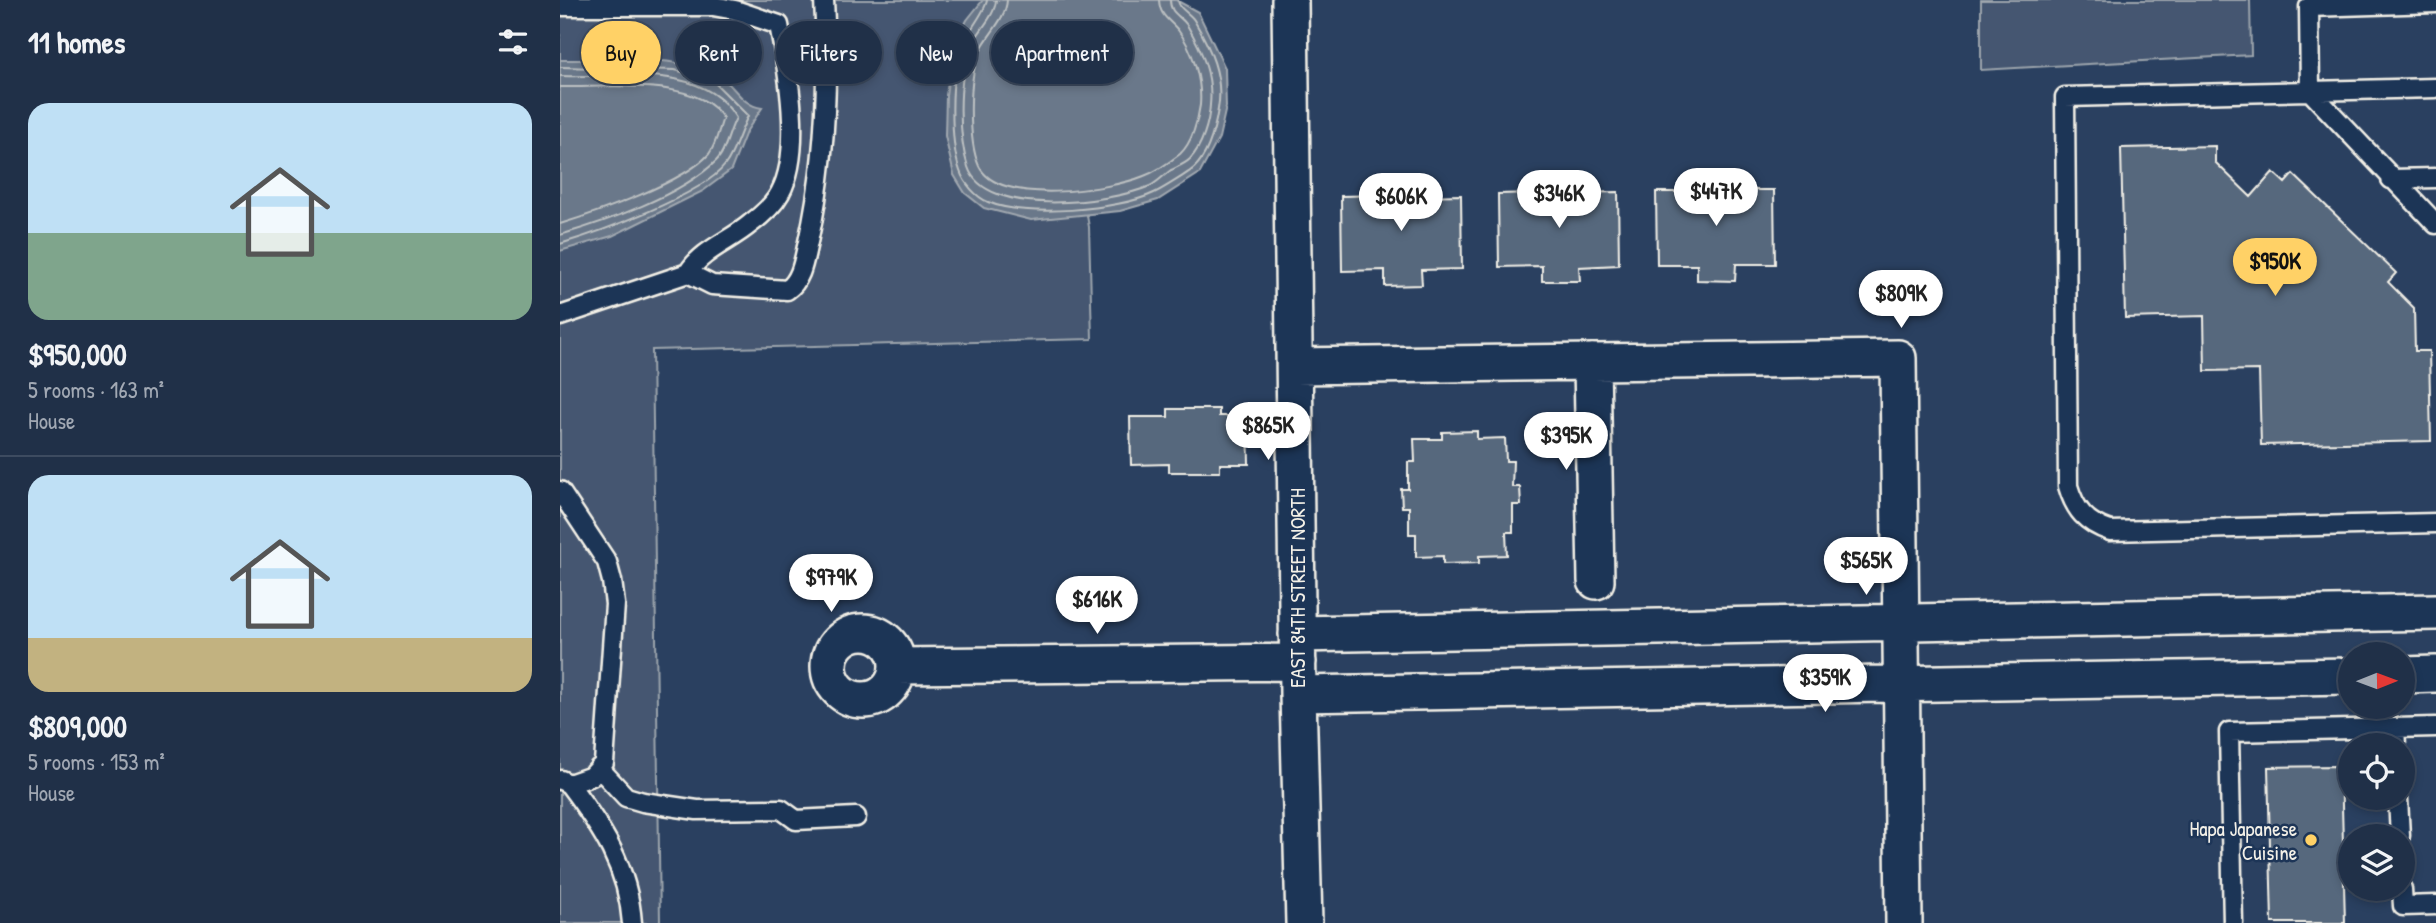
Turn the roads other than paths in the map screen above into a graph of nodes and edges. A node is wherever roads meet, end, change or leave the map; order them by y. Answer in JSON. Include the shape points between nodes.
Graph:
{"nodes":[{"id":1,"x":824,"y":0,"type":"edge"},
{"id":2,"x":1290,"y":0,"type":"edge"},
{"id":3,"x":2436,"y":4,"type":"edge"},
{"id":4,"x":560,"y":6,"type":"edge"},
{"id":5,"x":2436,"y":88,"type":"edge"},
{"id":6,"x":2310,"y":91,"type":"junction"},
{"id":7,"x":2436,"y":178,"type":"edge"},
{"id":8,"x":2391,"y":179,"type":"junction"},
{"id":9,"x":2436,"y":224,"type":"edge"},
{"id":10,"x":688,"y":273,"type":"junction"},
{"id":11,"x":560,"y":316,"type":"edge"},
{"id":12,"x":1592,"y":362,"type":"junction"},
{"id":13,"x":1295,"y":366,"type":"junction"},
{"id":14,"x":560,"y":491,"type":"edge"},
{"id":15,"x":2436,"y":523,"type":"edge"},
{"id":16,"x":1595,"y":582,"type":"dead end"},
{"id":17,"x":2436,"y":612,"type":"edge"},
{"id":18,"x":1900,"y":625,"type":"junction"},
{"id":19,"x":1298,"y":663,"type":"junction"},
{"id":20,"x":897,"y":666,"type":"dead end"},
{"id":21,"x":2436,"y":674,"type":"edge"},
{"id":22,"x":2415,"y":675,"type":"edge"},
{"id":23,"x":2338,"y":676,"type":"edge"},
{"id":24,"x":1901,"y":685,"type":"junction"},
{"id":25,"x":2436,"y":727,"type":"edge"},
{"id":26,"x":2411,"y":733,"type":"edge"},
{"id":27,"x":2338,"y":735,"type":"edge"},
{"id":28,"x":599,"y":768,"type":"junction"},
{"id":29,"x":564,"y":782,"type":"edge"},
{"id":30,"x":856,"y":817,"type":"dead end"},
{"id":31,"x":2403,"y":901,"type":"edge"},
{"id":32,"x":2436,"y":905,"type":"edge"},
{"id":33,"x":632,"y":923,"type":"edge"},
{"id":34,"x":1304,"y":923,"type":"edge"},
{"id":35,"x":1905,"y":923,"type":"edge"},
{"id":36,"x":2233,"y":923,"type":"edge"}],
"edges":[{"from":1,"to":10,"type":"lane","via":[[827,90],[819,193],[801,272],[787,290],[712,285]]},
{"from":2,"to":13,"type":"street","name":"EAST 84TH STREET NORTH"},
{"from":3,"to":6,"type":"lane","via":[[2309,6]]},
{"from":4,"to":10,"type":"lane","via":[[713,6],[779,25],[790,110],[788,174],[765,213],[695,261]]},
{"from":5,"to":6,"type":"lane"},
{"from":6,"to":8,"type":"lane"},
{"from":6,"to":15,"type":"lane","via":[[2065,97],[2068,486],[2085,519],[2110,531]]},
{"from":7,"to":8,"type":"lane"},
{"from":8,"to":9,"type":"lane"},
{"from":10,"to":11,"type":"lane"},
{"from":12,"to":13,"type":"street"},
{"from":12,"to":16,"type":"street"},
{"from":12,"to":18,"type":"street","via":[[1899,358]]},
{"from":13,"to":19,"type":"street","name":"EAST 84TH STREET NORTH"},
{"from":14,"to":28,"type":"lane","via":[[607,562],[612,581],[610,706],[604,763]]},
{"from":17,"to":18,"type":"street"},
{"from":18,"to":19,"type":"street"},
{"from":18,"to":24,"type":"street"},
{"from":19,"to":20,"type":"street"},
{"from":19,"to":24,"type":"street"},
{"from":19,"to":34,"type":"street","name":"EAST 84TH STREET NORTH"},
{"from":21,"to":22,"type":"street"},
{"from":23,"to":24,"type":"street"},
{"from":24,"to":35,"type":"street"},
{"from":25,"to":26,"type":"lane"},
{"from":27,"to":36,"type":"lane","via":[[2229,732]]},
{"from":28,"to":29,"type":"lane","via":[[592,776]]},
{"from":28,"to":30,"type":"lane","via":[[626,797],[643,802],[697,810],[781,809],[796,820]]},
{"from":29,"to":33,"type":"lane","via":[[602,829],[620,862]]},
{"from":31,"to":32,"type":"lane","via":[[2403,906]]}]}
